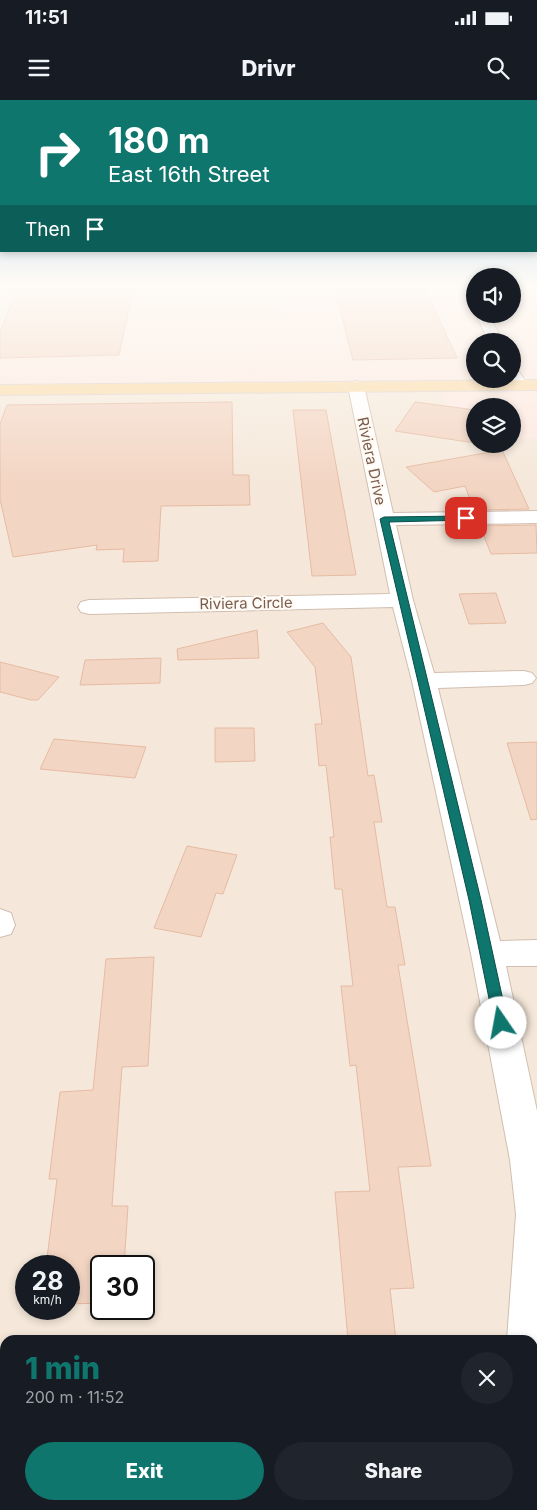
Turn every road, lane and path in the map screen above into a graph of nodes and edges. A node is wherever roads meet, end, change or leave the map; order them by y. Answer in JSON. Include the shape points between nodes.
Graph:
{"nodes":[{"id":1,"x":466,"y":380,"type":"edge"},
{"id":2,"x":521,"y":380,"type":"edge"},
{"id":3,"x":537,"y":385,"type":"edge"},
{"id":4,"x":356,"y":386,"type":"junction"},
{"id":5,"x":0,"y":390,"type":"edge"},
{"id":6,"x":537,"y":517,"type":"edge"},
{"id":7,"x":384,"y":519,"type":"junction"},
{"id":8,"x":402,"y":600,"type":"junction"},
{"id":9,"x":89,"y":607,"type":"dead end"},
{"id":10,"x":524,"y":678,"type":"dead end"},
{"id":11,"x":424,"y":681,"type":"junction"},
{"id":12,"x":537,"y":953,"type":"edge"},
{"id":13,"x":487,"y":954,"type":"junction"},
{"id":14,"x":528,"y":1335,"type":"edge"}],
"edges":[{"from":1,"to":4,"type":"main road"},
{"from":2,"to":3,"type":"main road"},
{"from":4,"to":5,"type":"main road"},
{"from":4,"to":7,"type":"street","name":"Riviera Drive"},
{"from":6,"to":7,"type":"street"},
{"from":7,"to":8,"type":"street","name":"Riviera Drive"},
{"from":8,"to":9,"type":"street","name":"Riviera Circle"},
{"from":8,"to":11,"type":"street","name":"Riviera Drive"},
{"from":10,"to":11,"type":"street"},
{"from":11,"to":13,"type":"street","name":"Riviera Drive"},
{"from":12,"to":13,"type":"street"},
{"from":13,"to":14,"type":"street","name":"Riviera Drive","via":[[529,1160],[536,1214]]}]}
